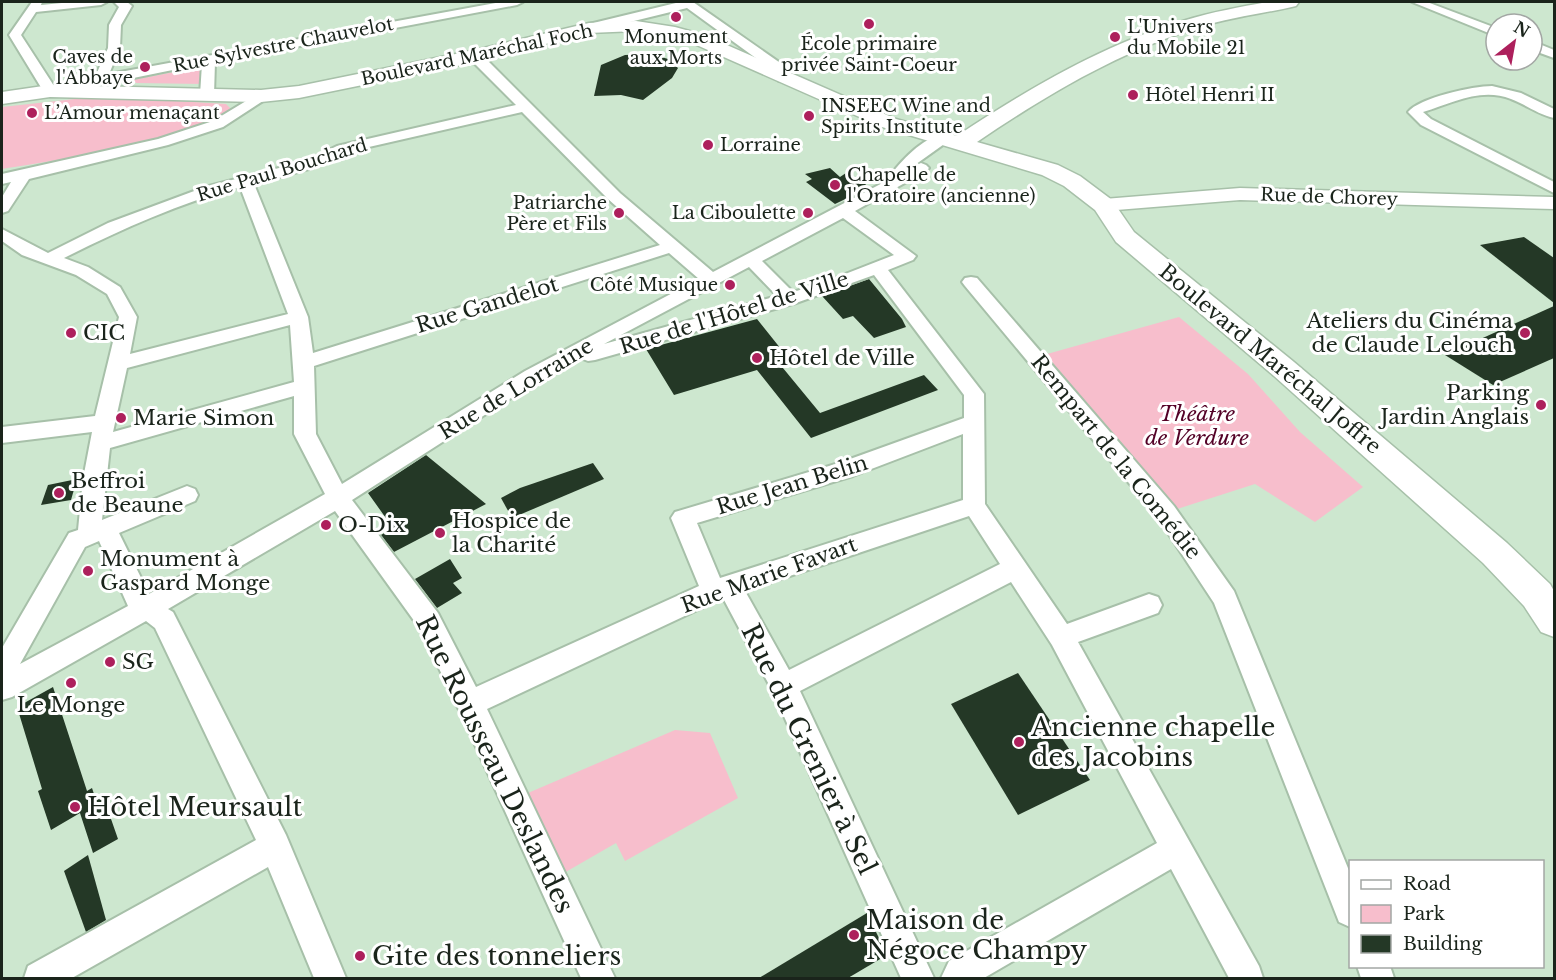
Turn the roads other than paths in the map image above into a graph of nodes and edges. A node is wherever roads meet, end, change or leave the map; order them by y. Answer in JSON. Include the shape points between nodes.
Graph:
{"nodes":[{"id":1,"x":101,"y":2,"type":"edge"},
{"id":2,"x":119,"y":2,"type":"edge"},
{"id":3,"x":517,"y":2,"type":"edge"},
{"id":4,"x":1290,"y":2,"type":"edge"},
{"id":5,"x":1418,"y":2,"type":"edge"},
{"id":6,"x":687,"y":3,"type":"edge"},
{"id":7,"x":35,"y":5,"type":"edge"},
{"id":8,"x":637,"y":21,"type":"junction"},
{"id":9,"x":1484,"y":27,"type":"edge"},
{"id":10,"x":8,"y":34,"type":"edge"},
{"id":11,"x":476,"y":56,"type":"junction"},
{"id":12,"x":209,"y":59,"type":"junction"},
{"id":13,"x":784,"y":78,"type":"junction"},
{"id":14,"x":100,"y":80,"type":"junction"},
{"id":15,"x":117,"y":84,"type":"junction"},
{"id":16,"x":50,"y":91,"type":"junction"},
{"id":17,"x":207,"y":95,"type":"junction"},
{"id":18,"x":261,"y":96,"type":"junction"},
{"id":19,"x":2,"y":98,"type":"edge"},
{"id":20,"x":524,"y":107,"type":"junction"},
{"id":21,"x":1554,"y":114,"type":"edge"},
{"id":22,"x":988,"y":124,"type":"junction"},
{"id":23,"x":906,"y":128,"type":"joint"},
{"id":24,"x":953,"y":138,"type":"junction"},
{"id":25,"x":1050,"y":170,"type":"junction"},
{"id":26,"x":23,"y":176,"type":"junction"},
{"id":27,"x":2,"y":178,"type":"edge"},
{"id":28,"x":245,"y":181,"type":"junction"},
{"id":29,"x":892,"y":185,"type":"junction"},
{"id":30,"x":1554,"y":188,"type":"edge"},
{"id":31,"x":1554,"y":203,"type":"edge"},
{"id":32,"x":1104,"y":206,"type":"junction"},
{"id":33,"x":2,"y":208,"type":"edge"},
{"id":34,"x":845,"y":212,"type":"junction"},
{"id":35,"x":2,"y":234,"type":"edge"},
{"id":36,"x":670,"y":247,"type":"junction"},
{"id":37,"x":49,"y":259,"type":"junction"},
{"id":38,"x":752,"y":261,"type":"junction"},
{"id":39,"x":878,"y":269,"type":"junction"},
{"id":40,"x":710,"y":279,"type":"junction"},
{"id":41,"x":971,"y":282,"type":"dead end"},
{"id":42,"x":790,"y":299,"type":"junction"},
{"id":43,"x":299,"y":317,"type":"junction"},
{"id":44,"x":303,"y":362,"type":"junction"},
{"id":45,"x":558,"y":362,"type":"junction"},
{"id":46,"x":118,"y":363,"type":"junction"},
{"id":47,"x":302,"y":387,"type":"junction"},
{"id":48,"x":974,"y":422,"type":"junction"},
{"id":49,"x":102,"y":433,"type":"junction"},
{"id":50,"x":2,"y":435,"type":"edge"},
{"id":51,"x":187,"y":495,"type":"dead end"},
{"id":52,"x":338,"y":498,"type":"junction"},
{"id":53,"x":974,"y":505,"type":"junction"},
{"id":54,"x":97,"y":532,"type":"junction"},
{"id":55,"x":1015,"y":568,"type":"junction"},
{"id":56,"x":721,"y":589,"type":"junction"},
{"id":57,"x":1149,"y":605,"type":"dead end"},
{"id":58,"x":147,"y":608,"type":"junction"},
{"id":59,"x":1554,"y":621,"type":"edge"},
{"id":60,"x":1061,"y":637,"type":"junction"},
{"id":61,"x":2,"y":678,"type":"edge"},
{"id":62,"x":784,"y":686,"type":"junction"},
{"id":63,"x":2,"y":688,"type":"edge"},
{"id":64,"x":470,"y":703,"type":"junction"},
{"id":65,"x":275,"y":846,"type":"junction"},
{"id":66,"x":1177,"y":849,"type":"junction"},
{"id":67,"x":1349,"y":908,"type":"edge"},
{"id":68,"x":40,"y":978,"type":"edge"},
{"id":69,"x":330,"y":978,"type":"edge"},
{"id":70,"x":598,"y":978,"type":"edge"},
{"id":71,"x":918,"y":978,"type":"edge"},
{"id":72,"x":957,"y":978,"type":"edge"},
{"id":73,"x":1247,"y":978,"type":"edge"}],
"edges":[{"from":1,"to":7,"type":"street"},
{"from":2,"to":14,"type":"street","via":[[126,6],[115,25],[114,48]]},
{"from":3,"to":12,"type":"street","name":"Rue Sylvestre Chauvelot"},
{"from":4,"to":22,"type":"main road","via":[[1199,22],[1159,36],[1053,84]]},
{"from":5,"to":9,"type":"street"},
{"from":6,"to":8,"type":"street"},
{"from":6,"to":13,"type":"street","via":[[781,70]]},
{"from":7,"to":10,"type":"street"},
{"from":8,"to":11,"type":"main road","name":"Boulevard Maréchal Foch","via":[[589,28]]},
{"from":8,"to":13,"type":"main road","name":"Boulevard Maréchal Foch","via":[[686,35]]},
{"from":10,"to":16,"type":"street"},
{"from":11,"to":18,"type":"main road","name":"Boulevard Maréchal Foch","via":[[315,90]]},
{"from":11,"to":20,"type":"street"},
{"from":12,"to":15,"type":"street","name":"Rue Sylvestre Chauvelot"},
{"from":12,"to":17,"type":"street"},
{"from":13,"to":23,"type":"main road","name":"Boulevard Maréchal Foch"},
{"from":14,"to":15,"type":"street","name":"Rue Sylvestre Chauvelot"},
{"from":14,"to":16,"type":"street","name":"Rue Sylvestre Chauvelot"},
{"from":15,"to":16,"type":"main road","name":"Boulevard Maréchal Foch"},
{"from":15,"to":17,"type":"main road","name":"Boulevard Maréchal Foch"},
{"from":16,"to":19,"type":"main road","name":"Boulevard Maréchal Foch"},
{"from":17,"to":18,"type":"main road","name":"Boulevard Maréchal Foch"},
{"from":18,"to":26,"type":"street","via":[[218,124],[163,142]]},
{"from":20,"to":28,"type":"street","name":"Rue Paul Bouchard","via":[[342,149],[311,164]]},
{"from":20,"to":36,"type":"street"},
{"from":21,"to":30,"type":"street","via":[[1492,90],[1479,90],[1415,112],[1426,122]]},
{"from":22,"to":24,"type":"main road"},
{"from":22,"to":25,"type":"main road","via":[[992,141]]},
{"from":23,"to":24,"type":"main road","name":"Boulevard Maréchal Joffre"},
{"from":24,"to":25,"type":"main road","name":"Boulevard Maréchal Joffre"},
{"from":24,"to":29,"type":"street","name":"Rue de Lorraine","via":[[923,167]]},
{"from":24,"to":29,"type":"street","name":"Rue de Lorraine","via":[[908,161]]},
{"from":25,"to":32,"type":"main road","name":"Boulevard Maréchal Joffre"},
{"from":26,"to":27,"type":"street"},
{"from":26,"to":33,"type":"street"},
{"from":28,"to":37,"type":"street","name":"Rue Paul Bouchard","via":[[114,227]]},
{"from":28,"to":43,"type":"street","name":"Rue Rousseau Deslandes"},
{"from":29,"to":34,"type":"street","name":"Rue de Lorraine"},
{"from":31,"to":32,"type":"street","name":"Rue de Chorey","via":[[1240,194]]},
{"from":32,"to":59,"type":"main road","name":"Boulevard Maréchal Joffre","via":[[1125,237],[1495,553],[1538,595]]},
{"from":34,"to":38,"type":"street","name":"Rue de Lorraine"},
{"from":34,"to":39,"type":"street","name":"Rue de l'Hôtel de Ville","via":[[907,256]]},
{"from":35,"to":37,"type":"street"},
{"from":36,"to":40,"type":"street"},
{"from":36,"to":44,"type":"street","name":"Rue Gandelot"},
{"from":37,"to":46,"type":"street","via":[[82,271],[114,291],[128,317]]},
{"from":38,"to":40,"type":"street","name":"Rue de Lorraine"},
{"from":38,"to":42,"type":"street"},
{"from":39,"to":42,"type":"street","name":"Rue de l'Hôtel de Ville"},
{"from":39,"to":48,"type":"street","via":[[974,394]]},
{"from":40,"to":45,"type":"street","name":"Rue de Lorraine"},
{"from":41,"to":67,"type":"street","name":"Rempart de la Comédie","via":[[1166,512],[1226,597]]},
{"from":42,"to":45,"type":"street","name":"Rue de l'Hôtel de Ville"},
{"from":43,"to":44,"type":"street","name":"Rue Rousseau Deslandes"},
{"from":43,"to":46,"type":"street"},
{"from":44,"to":47,"type":"street","name":"Rue Rousseau Deslandes"},
{"from":45,"to":52,"type":"street","name":"Rue de Lorraine"},
{"from":46,"to":49,"type":"street"},
{"from":47,"to":49,"type":"street"},
{"from":47,"to":52,"type":"street","name":"Rue Rousseau Deslandes","via":[[305,434]]},
{"from":48,"to":53,"type":"street"},
{"from":48,"to":56,"type":"street","name":"Rue Jean Belin","via":[[845,470],[683,518]]},
{"from":49,"to":50,"type":"street"},
{"from":49,"to":54,"type":"street","via":[[90,505]]},
{"from":51,"to":54,"type":"street"},
{"from":52,"to":58,"type":"street","name":"Rue de Lorraine"},
{"from":52,"to":64,"type":"street","name":"Rue Rousseau Deslandes","via":[[429,621]]},
{"from":53,"to":55,"type":"street"},
{"from":53,"to":56,"type":"street","name":"Rue Marie Favart"},
{"from":54,"to":58,"type":"street","via":[[138,600]]},
{"from":54,"to":61,"type":"street","via":[[77,540],[24,638],[9,658]]},
{"from":55,"to":60,"type":"street"},
{"from":55,"to":62,"type":"street"},
{"from":56,"to":62,"type":"street","name":"Rue du Grenier à Sel"},
{"from":56,"to":64,"type":"street","name":"Rue Marie Favart"},
{"from":57,"to":60,"type":"street"},
{"from":58,"to":63,"type":"street","name":"Rue de Lorraine"},
{"from":58,"to":65,"type":"street","via":[[164,620]]},
{"from":60,"to":66,"type":"street"},
{"from":62,"to":71,"type":"street","name":"Rue du Grenier à Sel"},
{"from":64,"to":70,"type":"street","name":"Rue Rousseau Deslandes"},
{"from":65,"to":68,"type":"street"},
{"from":65,"to":69,"type":"street"},
{"from":66,"to":72,"type":"street"},
{"from":66,"to":73,"type":"street"}]}
